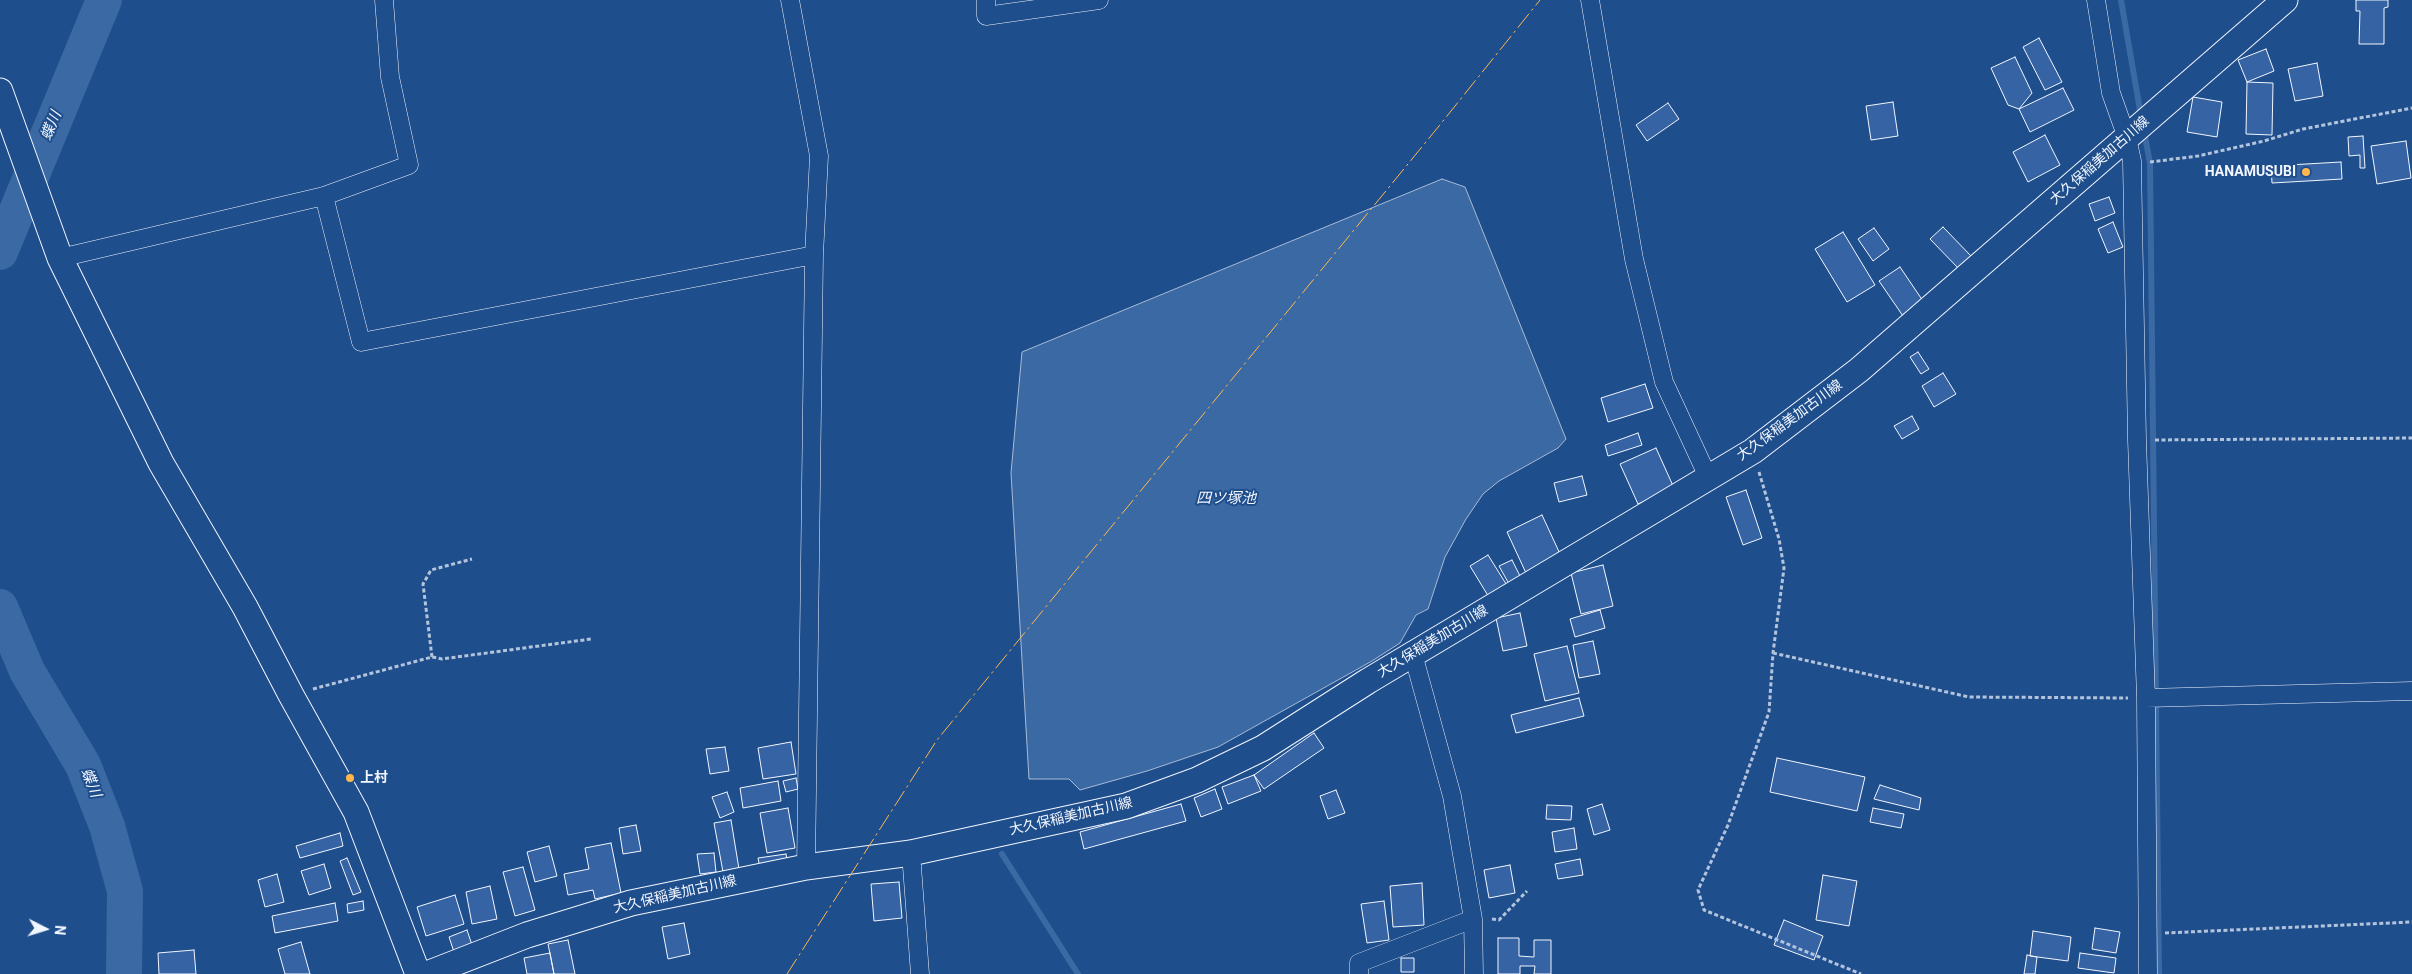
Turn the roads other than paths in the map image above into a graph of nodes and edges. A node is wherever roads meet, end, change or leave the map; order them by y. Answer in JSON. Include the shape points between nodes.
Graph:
{"nodes":[{"id":1,"x":384,"y":0,"type":"edge"},
{"id":2,"x":790,"y":0,"type":"edge"},
{"id":3,"x":986,"y":0,"type":"edge"},
{"id":4,"x":1099,"y":0,"type":"edge"},
{"id":5,"x":1590,"y":0,"type":"edge"},
{"id":6,"x":2096,"y":0,"type":"edge"},
{"id":7,"x":2285,"y":0,"type":"edge"},
{"id":8,"x":0,"y":92,"type":"edge"},
{"id":9,"x":2129,"y":149,"type":"junction"},
{"id":10,"x":324,"y":196,"type":"junction"},
{"id":11,"x":814,"y":255,"type":"junction"},
{"id":12,"x":60,"y":258,"type":"junction"},
{"id":13,"x":1708,"y":477,"type":"junction"},
{"id":14,"x":1413,"y":654,"type":"junction"},
{"id":15,"x":2412,"y":691,"type":"edge"},
{"id":16,"x":2146,"y":698,"type":"junction"},
{"id":17,"x":911,"y":853,"type":"junction"},
{"id":18,"x":806,"y":867,"type":"junction"},
{"id":19,"x":1473,"y":919,"type":"junction"},
{"id":20,"x":418,"y":974,"type":"edge"},
{"id":21,"x":427,"y":974,"type":"edge"},
{"id":22,"x":920,"y":974,"type":"edge"},
{"id":23,"x":1359,"y":974,"type":"edge"},
{"id":24,"x":1474,"y":974,"type":"edge"},
{"id":25,"x":2148,"y":974,"type":"edge"}],
"edges":[{"from":1,"to":10,"type":"street","via":[[390,77],[409,165]]},
{"from":2,"to":11,"type":"street","via":[[818,156]]},
{"from":3,"to":4,"type":"street","via":[[986,16]]},
{"from":5,"to":13,"type":"street","via":[[1634,259],[1664,382]]},
{"from":6,"to":9,"type":"street","via":[[2111,93]]},
{"from":7,"to":9,"type":"main road","name":"大久保稲美加古川線"},
{"from":8,"to":12,"type":"main road"},
{"from":9,"to":13,"type":"main road","name":"大久保稲美加古川線","via":[[1859,370],[1753,452]]},
{"from":9,"to":16,"type":"street"},
{"from":10,"to":11,"type":"street","via":[[361,342]]},
{"from":10,"to":12,"type":"street"},
{"from":11,"to":18,"type":"street"},
{"from":12,"to":20,"type":"main road","via":[[161,463],[245,607],[356,812]]},
{"from":13,"to":14,"type":"main road","name":"大久保稲美加古川線"},
{"from":14,"to":17,"type":"main road","name":"大久保稲美加古川線","via":[[1263,748],[1197,780],[1126,806]]},
{"from":14,"to":19,"type":"street","via":[[1452,796]]},
{"from":15,"to":16,"type":"street"},
{"from":16,"to":25,"type":"street"},
{"from":17,"to":18,"type":"main road","name":"大久保稲美加古川線"},
{"from":17,"to":22,"type":"street"},
{"from":18,"to":21,"type":"main road","name":"大久保稲美加古川線","via":[[631,904],[527,935]]},
{"from":19,"to":23,"type":"street","via":[[1359,963]]},
{"from":19,"to":24,"type":"street"}]}
